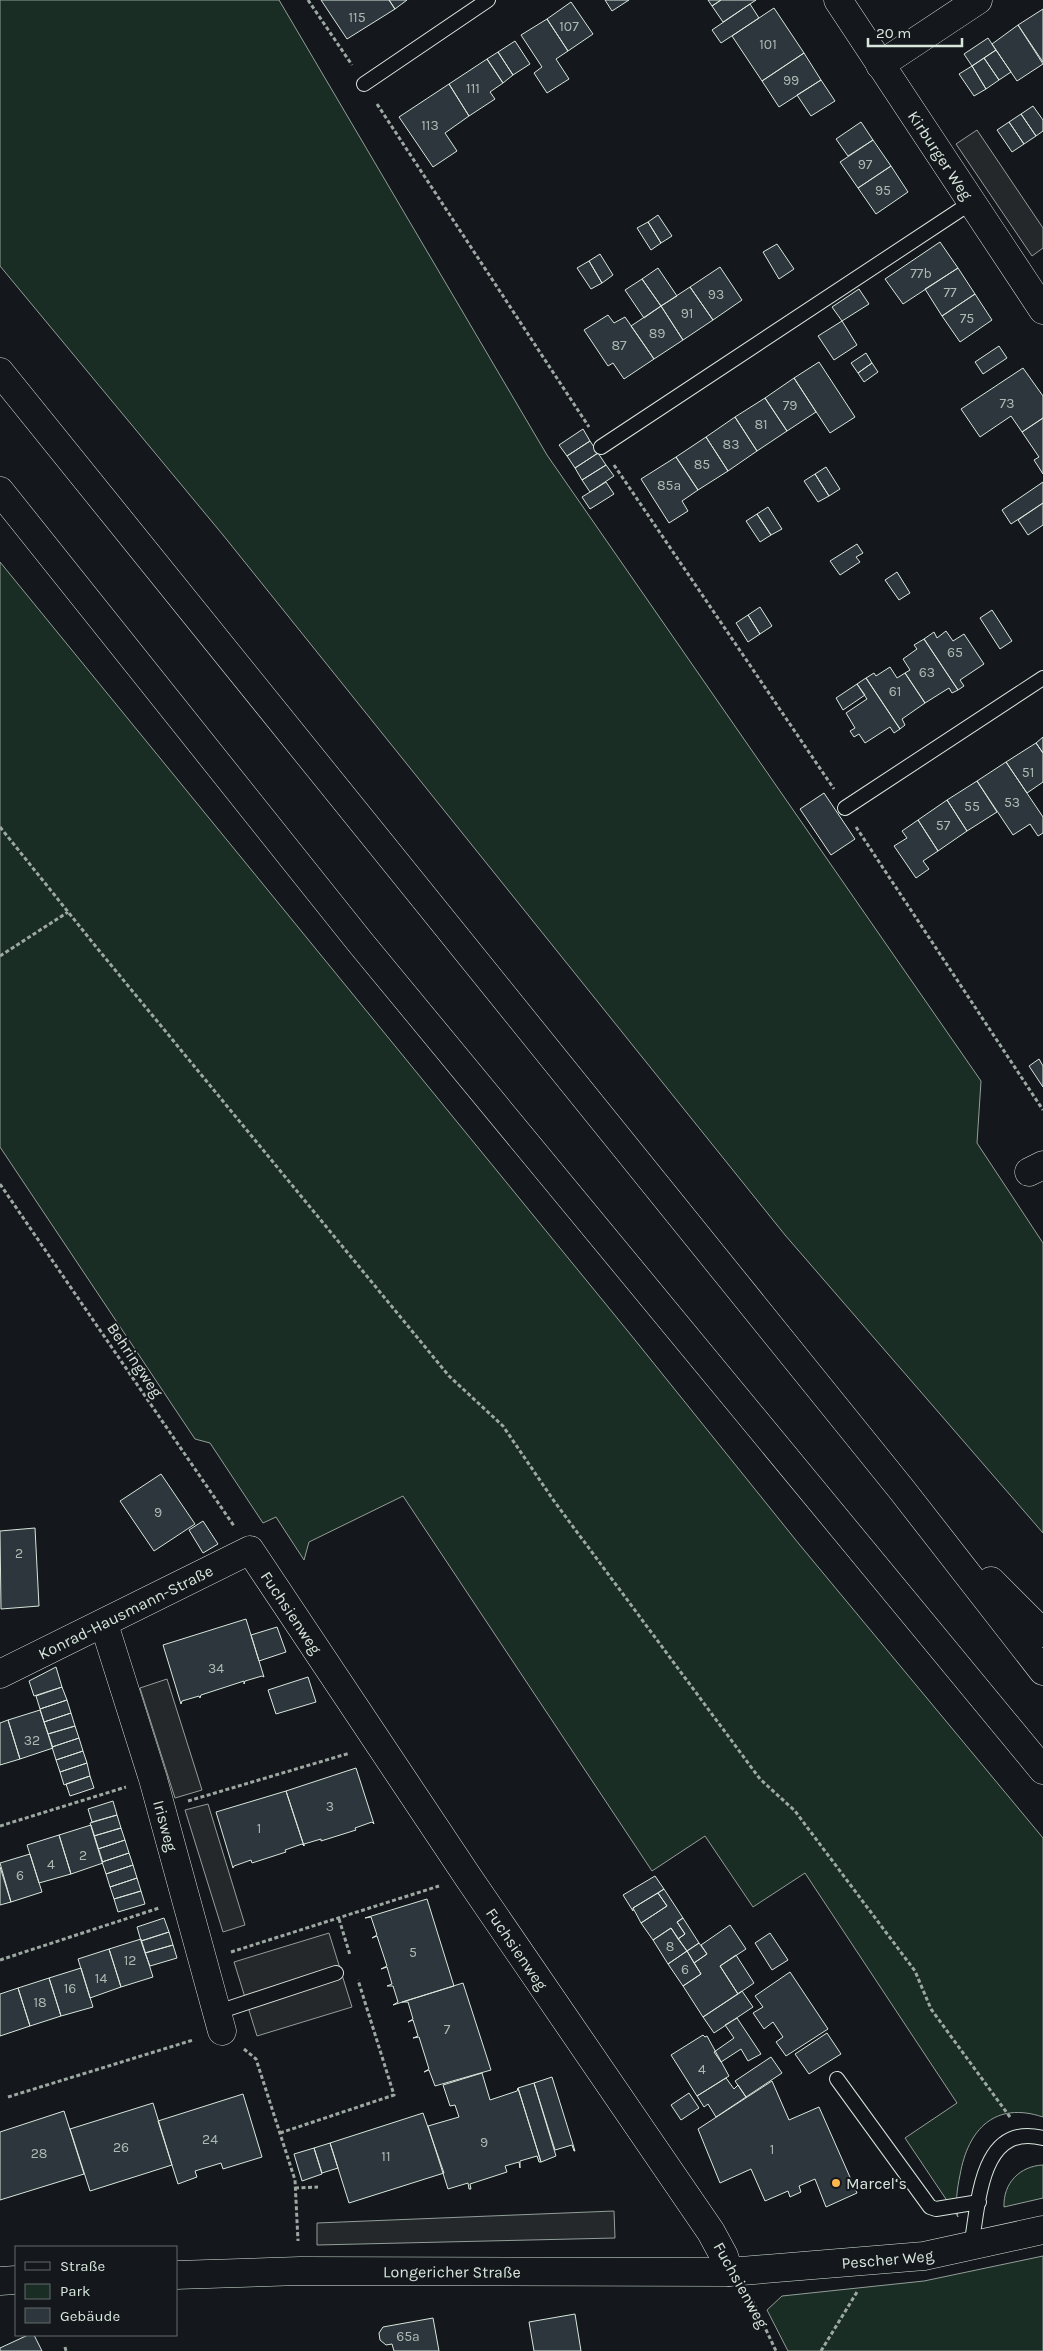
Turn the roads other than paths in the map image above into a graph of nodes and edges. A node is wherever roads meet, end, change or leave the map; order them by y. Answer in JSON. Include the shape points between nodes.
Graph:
{"nodes":[{"id":1,"x":488,"y":0,"type":"edge"},
{"id":2,"x":838,"y":0,"type":"edge"},
{"id":3,"x":978,"y":0,"type":"edge"},
{"id":4,"x":880,"y":64,"type":"junction"},
{"id":5,"x":364,"y":84,"type":"road end"},
{"id":6,"x":972,"y":202,"type":"junction"},
{"id":7,"x":1043,"y":310,"type":"edge"},
{"id":8,"x":0,"y":372,"type":"edge"},
{"id":9,"x":601,"y":447,"type":"road end"},
{"id":10,"x":0,"y":491,"type":"edge"},
{"id":11,"x":1043,"y":678,"type":"edge"},
{"id":12,"x":845,"y":808,"type":"road end"},
{"id":13,"x":902,"y":1490,"type":"junction"},
{"id":14,"x":250,"y":1550,"type":"joint"},
{"id":15,"x":104,"y":1624,"type":"junction"},
{"id":16,"x":1043,"y":1633,"type":"edge"},
{"id":17,"x":1043,"y":1671,"type":"edge"},
{"id":18,"x":0,"y":1674,"type":"edge"},
{"id":19,"x":1043,"y":1770,"type":"edge"},
{"id":20,"x":336,"y":1973,"type":"dead end"},
{"id":21,"x":220,"y":2021,"type":"joint"},
{"id":22,"x":837,"y":2079,"type":"dead end"},
{"id":23,"x":1043,"y":2138,"type":"edge"},
{"id":24,"x":979,"y":2202,"type":"junction"},
{"id":25,"x":1043,"y":2230,"type":"edge"},
{"id":26,"x":971,"y":2246,"type":"junction"},
{"id":27,"x":729,"y":2272,"type":"junction"},
{"id":28,"x":178,"y":2275,"type":"edge"},
{"id":29,"x":15,"y":2280,"type":"edge"},
{"id":30,"x":0,"y":2281,"type":"edge"}],
"edges":[{"from":1,"to":5,"type":"lane"},
{"from":2,"to":4,"type":"main road","name":"Kirburger Weg"},
{"from":3,"to":4,"type":"main road"},
{"from":4,"to":6,"type":"main road","name":"Kirburger Weg"},
{"from":6,"to":7,"type":"main road","name":"Kirburger Weg"},
{"from":6,"to":9,"type":"lane"},
{"from":8,"to":13,"type":"main road"},
{"from":10,"to":19,"type":"main road","via":[[360,942]]},
{"from":11,"to":12,"type":"lane"},
{"from":13,"to":16,"type":"main road"},
{"from":13,"to":17,"type":"main road"},
{"from":14,"to":15,"type":"main road","name":"Konrad-Hausmann-Straße"},
{"from":14,"to":27,"type":"main road","name":"Fuchsienweg","via":[[468,1877],[711,2232]]},
{"from":15,"to":18,"type":"main road","name":"Konrad-Hausmann-Straße"},
{"from":15,"to":21,"type":"main road","name":"Irisweg","via":[[153,1778]]},
{"from":20,"to":21,"type":"lane"},
{"from":22,"to":24,"type":"lane","via":[[930,2206],[936,2209]]},
{"from":23,"to":24,"type":"lane","via":[[1024,2136],[1006,2141],[994,2152]]},
{"from":24,"to":26,"type":"lane"},
{"from":25,"to":26,"type":"main road","name":"Pescher Weg"},
{"from":26,"to":27,"type":"main road","name":"Pescher Weg","via":[[924,2256]]},
{"from":27,"to":28,"type":"main road","name":"Longericher Straße","via":[[300,2271]]},
{"from":29,"to":30,"type":"main road"}]}
